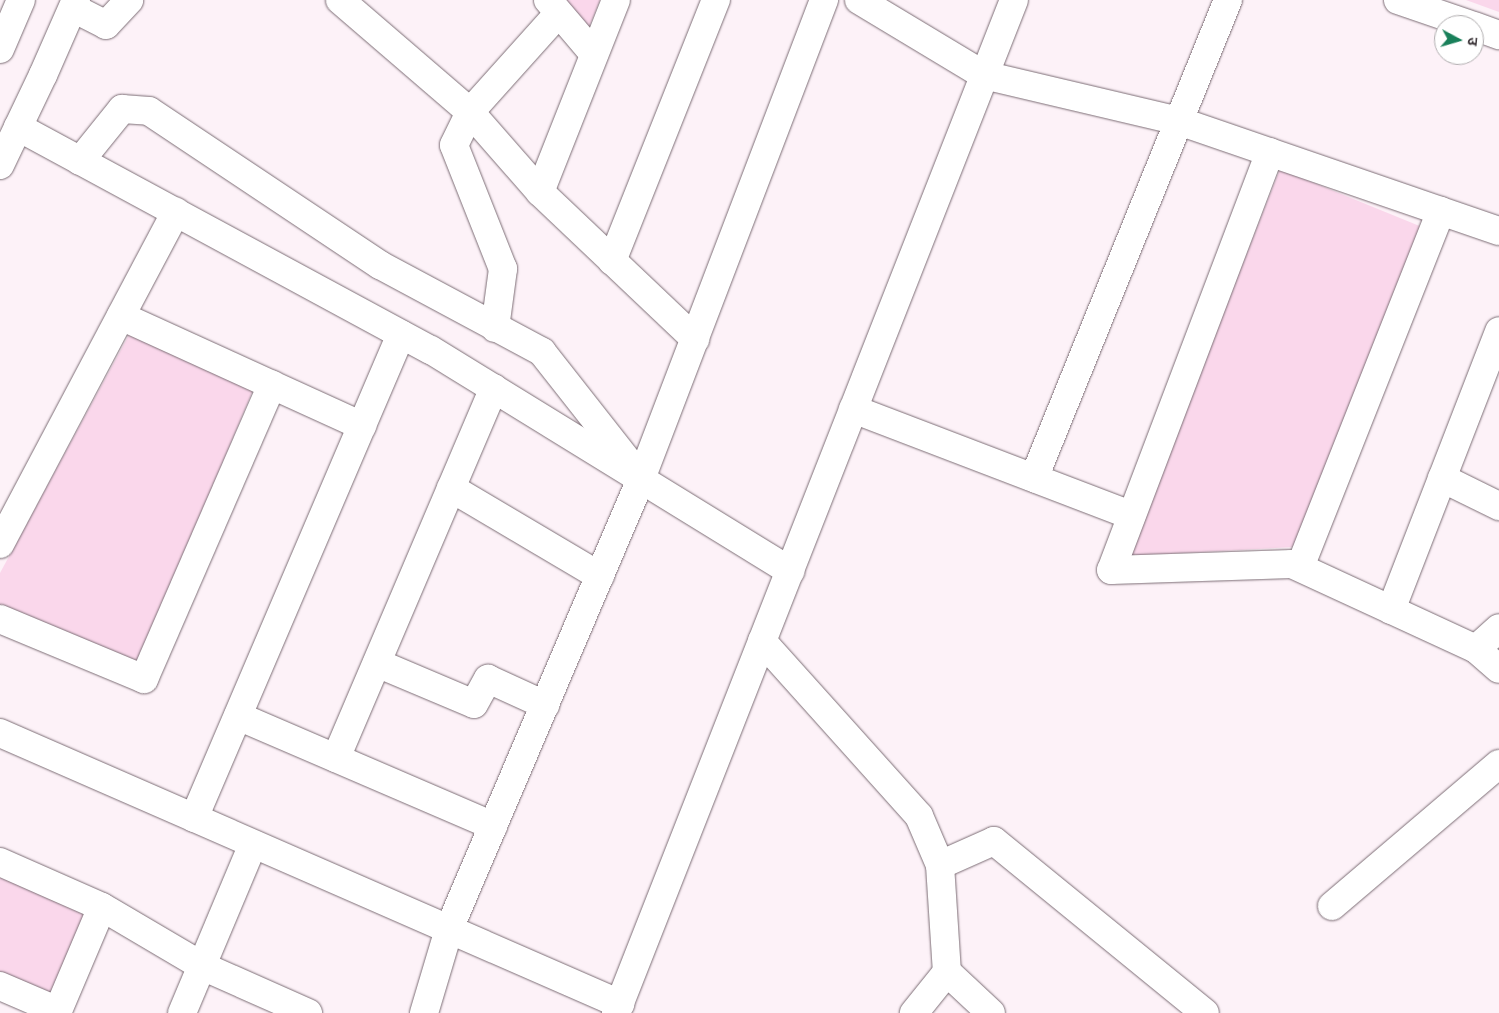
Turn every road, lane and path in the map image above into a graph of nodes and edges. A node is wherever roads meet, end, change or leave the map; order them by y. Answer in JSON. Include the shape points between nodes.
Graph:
{"nodes":[{"id":1,"x":21,"y":0,"type":"edge"},
{"id":2,"x":129,"y":0,"type":"edge"},
{"id":3,"x":340,"y":0,"type":"edge"},
{"id":4,"x":616,"y":0,"type":"edge"},
{"id":5,"x":716,"y":0,"type":"edge"},
{"id":6,"x":824,"y":0,"type":"edge"},
{"id":7,"x":859,"y":0,"type":"edge"},
{"id":8,"x":1014,"y":0,"type":"edge"},
{"id":9,"x":1228,"y":0,"type":"edge"},
{"id":10,"x":1398,"y":0,"type":"edge"},
{"id":11,"x":74,"y":4,"type":"edge"},
{"id":12,"x":553,"y":7,"type":"edge"},
{"id":13,"x":1441,"y":15,"type":"edge"},
{"id":14,"x":1484,"y":30,"type":"edge"},
{"id":15,"x":1499,"y":35,"type":"edge"},
{"id":16,"x":0,"y":49,"type":"edge"},
{"id":17,"x":594,"y":54,"type":"junction"},
{"id":18,"x":984,"y":75,"type":"junction"},
{"id":19,"x":470,"y":112,"type":"junction"},
{"id":20,"x":1179,"y":121,"type":"junction"},
{"id":21,"x":18,"y":127,"type":"junction"},
{"id":22,"x":1270,"y":152,"type":"junction"},
{"id":23,"x":80,"y":161,"type":"junction"},
{"id":24,"x":0,"y":165,"type":"edge"},
{"id":25,"x":540,"y":192,"type":"junction"},
{"id":26,"x":1441,"y":211,"type":"junction"},
{"id":27,"x":176,"y":212,"type":"junction"},
{"id":28,"x":1499,"y":231,"type":"edge"},
{"id":29,"x":612,"y":261,"type":"junction"},
{"id":30,"x":121,"y":316,"type":"junction"},
{"id":31,"x":495,"y":328,"type":"junction"},
{"id":32,"x":1499,"y":331,"type":"edge"},
{"id":33,"x":401,"y":334,"type":"junction"},
{"id":34,"x":695,"y":339,"type":"junction"},
{"id":35,"x":272,"y":385,"type":"junction"},
{"id":36,"x":494,"y":388,"type":"junction"},
{"id":37,"x":853,"y":409,"type":"junction"},
{"id":38,"x":362,"y":426,"type":"junction"},
{"id":39,"x":1034,"y":478,"type":"junction"},
{"id":40,"x":1442,"y":478,"type":"junction"},
{"id":41,"x":641,"y":479,"type":"junction"},
{"id":42,"x":451,"y":488,"type":"junction"},
{"id":43,"x":1499,"y":506,"type":"edge"},
{"id":44,"x":1131,"y":515,"type":"junction"},
{"id":45,"x":0,"y":544,"type":"edge"},
{"id":46,"x":1300,"y":567,"type":"junction"},
{"id":47,"x":790,"y":571,"type":"junction"},
{"id":48,"x":600,"y":576,"type":"junction"},
{"id":49,"x":1391,"y":610,"type":"junction"},
{"id":50,"x":0,"y":619,"type":"edge"},
{"id":51,"x":1499,"y":628,"type":"edge"},
{"id":52,"x":762,"y":641,"type":"junction"},
{"id":53,"x":1476,"y":649,"type":"junction"},
{"id":54,"x":377,"y":663,"type":"junction"},
{"id":55,"x":1499,"y":669,"type":"edge"},
{"id":56,"x":545,"y":704,"type":"junction"},
{"id":57,"x":238,"y":716,"type":"junction"},
{"id":58,"x":0,"y":733,"type":"edge"},
{"id":59,"x":336,"y":758,"type":"junction"},
{"id":60,"x":1499,"y":764,"type":"edge"},
{"id":61,"x":194,"y":818,"type":"junction"},
{"id":62,"x":493,"y":826,"type":"junction"},
{"id":63,"x":253,"y":844,"type":"junction"},
{"id":64,"x":0,"y":862,"type":"edge"},
{"id":65,"x":940,"y":865,"type":"junction"},
{"id":66,"x":1332,"y":906,"type":"dead end"},
{"id":67,"x":102,"y":907,"type":"junction"},
{"id":68,"x":449,"y":929,"type":"junction"},
{"id":69,"x":202,"y":966,"type":"junction"},
{"id":70,"x":947,"y":972,"type":"junction"},
{"id":71,"x":0,"y":986,"type":"edge"},
{"id":72,"x":618,"y":1009,"type":"edge"},
{"id":73,"x":57,"y":1012,"type":"edge"},
{"id":74,"x":182,"y":1013,"type":"edge"},
{"id":75,"x":308,"y":1013,"type":"edge"},
{"id":76,"x":424,"y":1013,"type":"edge"},
{"id":77,"x":914,"y":1013,"type":"edge"},
{"id":78,"x":991,"y":1013,"type":"edge"},
{"id":79,"x":1205,"y":1013,"type":"edge"}],
"edges":[{"from":1,"to":16,"type":"street"},
{"from":2,"to":11,"type":"street","via":[[106,24]]},
{"from":3,"to":19,"type":"street"},
{"from":4,"to":17,"type":"street"},
{"from":5,"to":29,"type":"street"},
{"from":6,"to":34,"type":"street"},
{"from":7,"to":18,"type":"street"},
{"from":8,"to":18,"type":"street"},
{"from":9,"to":20,"type":"street"},
{"from":10,"to":13,"type":"street"},
{"from":11,"to":21,"type":"street"},
{"from":12,"to":17,"type":"street"},
{"from":12,"to":19,"type":"street"},
{"from":14,"to":15,"type":"street"},
{"from":17,"to":25,"type":"street"},
{"from":18,"to":20,"type":"street"},
{"from":18,"to":37,"type":"street"},
{"from":19,"to":25,"type":"street"},
{"from":19,"to":31,"type":"street","via":[[454,145],[503,269]]},
{"from":20,"to":22,"type":"street"},
{"from":20,"to":39,"type":"street"},
{"from":21,"to":23,"type":"street"},
{"from":21,"to":24,"type":"street"},
{"from":22,"to":26,"type":"street"},
{"from":22,"to":44,"type":"street"},
{"from":23,"to":27,"type":"street"},
{"from":23,"to":31,"type":"street","via":[[122,109],[149,111],[380,266]]},
{"from":25,"to":29,"type":"street"},
{"from":26,"to":28,"type":"street"},
{"from":26,"to":46,"type":"street"},
{"from":27,"to":30,"type":"street"},
{"from":27,"to":33,"type":"street"},
{"from":29,"to":34,"type":"street"},
{"from":30,"to":35,"type":"street"},
{"from":30,"to":45,"type":"street"},
{"from":31,"to":41,"type":"street","via":[[542,352]]},
{"from":32,"to":40,"type":"street"},
{"from":33,"to":36,"type":"street"},
{"from":33,"to":38,"type":"street"},
{"from":34,"to":41,"type":"street"},
{"from":35,"to":38,"type":"street"},
{"from":35,"to":50,"type":"street","via":[[144,679]]},
{"from":36,"to":41,"type":"street"},
{"from":36,"to":42,"type":"street"},
{"from":37,"to":39,"type":"street"},
{"from":37,"to":47,"type":"street"},
{"from":38,"to":57,"type":"street"},
{"from":39,"to":44,"type":"street"},
{"from":40,"to":43,"type":"street"},
{"from":40,"to":49,"type":"street"},
{"from":41,"to":47,"type":"street"},
{"from":41,"to":48,"type":"street"},
{"from":42,"to":48,"type":"street"},
{"from":42,"to":54,"type":"street"},
{"from":44,"to":46,"type":"street","via":[[1111,570],[1292,564]]},
{"from":46,"to":49,"type":"street"},
{"from":47,"to":52,"type":"street"},
{"from":48,"to":56,"type":"street"},
{"from":49,"to":53,"type":"street"},
{"from":51,"to":53,"type":"street"},
{"from":52,"to":65,"type":"street","via":[[919,816]]},
{"from":52,"to":72,"type":"street"},
{"from":53,"to":55,"type":"street"},
{"from":54,"to":56,"type":"street","via":[[474,704],[488,679]]},
{"from":54,"to":59,"type":"street"},
{"from":56,"to":62,"type":"street"},
{"from":57,"to":59,"type":"street"},
{"from":57,"to":61,"type":"street"},
{"from":58,"to":61,"type":"street"},
{"from":59,"to":62,"type":"street"},
{"from":60,"to":66,"type":"street"},
{"from":61,"to":63,"type":"street"},
{"from":62,"to":68,"type":"street"},
{"from":63,"to":68,"type":"street"},
{"from":63,"to":69,"type":"street"},
{"from":64,"to":67,"type":"street"},
{"from":65,"to":70,"type":"street"},
{"from":65,"to":79,"type":"street","via":[[994,841]]},
{"from":67,"to":69,"type":"street"},
{"from":67,"to":73,"type":"street"},
{"from":68,"to":72,"type":"street"},
{"from":68,"to":76,"type":"street"},
{"from":69,"to":74,"type":"street"},
{"from":69,"to":75,"type":"street"},
{"from":70,"to":77,"type":"street"},
{"from":70,"to":78,"type":"street"},
{"from":71,"to":73,"type":"street"}]}
